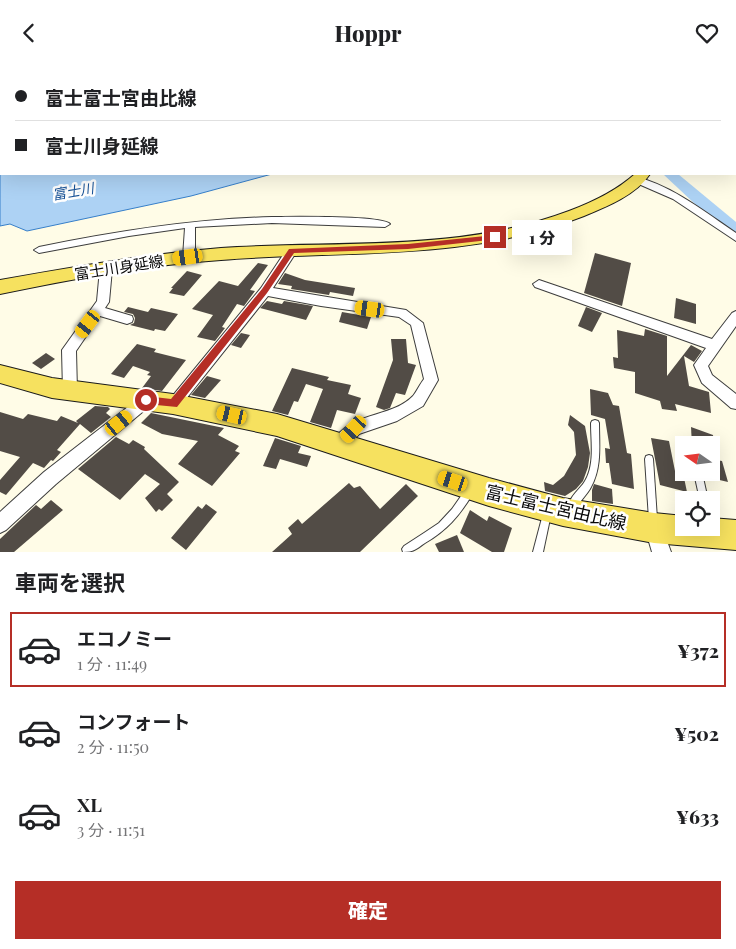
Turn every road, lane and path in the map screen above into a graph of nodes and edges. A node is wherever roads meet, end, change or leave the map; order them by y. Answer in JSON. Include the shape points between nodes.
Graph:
{"nodes":[{"id":1,"x":640,"y":178,"type":"edge"},
{"id":2,"x":385,"y":224,"type":"dead end"},
{"id":3,"x":190,"y":225,"type":"junction"},
{"id":4,"x":736,"y":238,"type":"edge"},
{"id":5,"x":39,"y":250,"type":"dead end"},
{"id":6,"x":291,"y":251,"type":"junction"},
{"id":7,"x":188,"y":257,"type":"junction"},
{"id":8,"x":106,"y":269,"type":"junction"},
{"id":9,"x":539,"y":285,"type":"dead end"},
{"id":10,"x":0,"y":287,"type":"edge"},
{"id":11,"x":265,"y":291,"type":"junction"},
{"id":12,"x":98,"y":311,"type":"junction"},
{"id":13,"x":736,"y":316,"type":"edge"},
{"id":14,"x":127,"y":319,"type":"dead end"},
{"id":15,"x":714,"y":345,"type":"junction"},
{"id":16,"x":0,"y":374,"type":"edge"},
{"id":17,"x":70,"y":391,"type":"junction"},
{"id":18,"x":146,"y":400,"type":"junction"},
{"id":19,"x":736,"y":403,"type":"edge"},
{"id":20,"x":173,"y":404,"type":"junction"},
{"id":21,"x":595,"y":423,"type":"dead end"},
{"id":22,"x":340,"y":444,"type":"junction"},
{"id":23,"x":649,"y":459,"type":"dead end"},
{"id":24,"x":472,"y":487,"type":"junction"},
{"id":25,"x":560,"y":511,"type":"junction"},
{"id":26,"x":0,"y":523,"type":"edge"},
{"id":27,"x":688,"y":536,"type":"edge"},
{"id":28,"x":658,"y":540,"type":"edge"},
{"id":29,"x":406,"y":549,"type":"dead end"},
{"id":30,"x":538,"y":551,"type":"edge"}],
"edges":[{"from":1,"to":4,"type":"street","via":[[684,202]]},
{"from":1,"to":6,"type":"main road","name":"富士川身延線","via":[[624,190],[570,217],[495,237],[408,247]]},
{"from":2,"to":3,"type":"street","via":[[283,220]]},
{"from":3,"to":5,"type":"street","via":[[129,232]]},
{"from":3,"to":7,"type":"street"},
{"from":6,"to":7,"type":"main road","name":"富士川身延線"},
{"from":6,"to":11,"type":"street"},
{"from":7,"to":8,"type":"main road","name":"富士川身延線"},
{"from":8,"to":10,"type":"main road","name":"富士川身延線"},
{"from":8,"to":12,"type":"street","via":[[103,302]]},
{"from":9,"to":15,"type":"street"},
{"from":11,"to":20,"type":"street"},
{"from":11,"to":22,"type":"street","via":[[402,313],[417,323],[431,380],[418,401],[392,416],[354,429]]},
{"from":12,"to":14,"type":"street"},
{"from":12,"to":17,"type":"street","via":[[68,350]]},
{"from":13,"to":15,"type":"street"},
{"from":15,"to":19,"type":"street","via":[[701,365],[702,372]]},
{"from":16,"to":17,"type":"main road","name":"富士富士宮由比線"},
{"from":17,"to":18,"type":"main road","name":"富士富士宮由比線"},
{"from":18,"to":20,"type":"main road","name":"富士富士宮由比線"},
{"from":18,"to":26,"type":"street"},
{"from":20,"to":22,"type":"main road","name":"富士富士宮由比線","via":[[277,425]]},
{"from":21,"to":25,"type":"lane","via":[[595,472],[585,491]]},
{"from":22,"to":24,"type":"main road","name":"富士富士宮由比線"},
{"from":23,"to":28,"type":"lane"},
{"from":24,"to":25,"type":"main road","name":"富士富士宮由比線"},
{"from":24,"to":29,"type":"lane","via":[[444,527]]},
{"from":25,"to":28,"type":"main road","name":"富士富士宮由比線"},
{"from":25,"to":30,"type":"lane"},
{"from":27,"to":28,"type":"main road","name":"富士富士宮由比線"}]}
